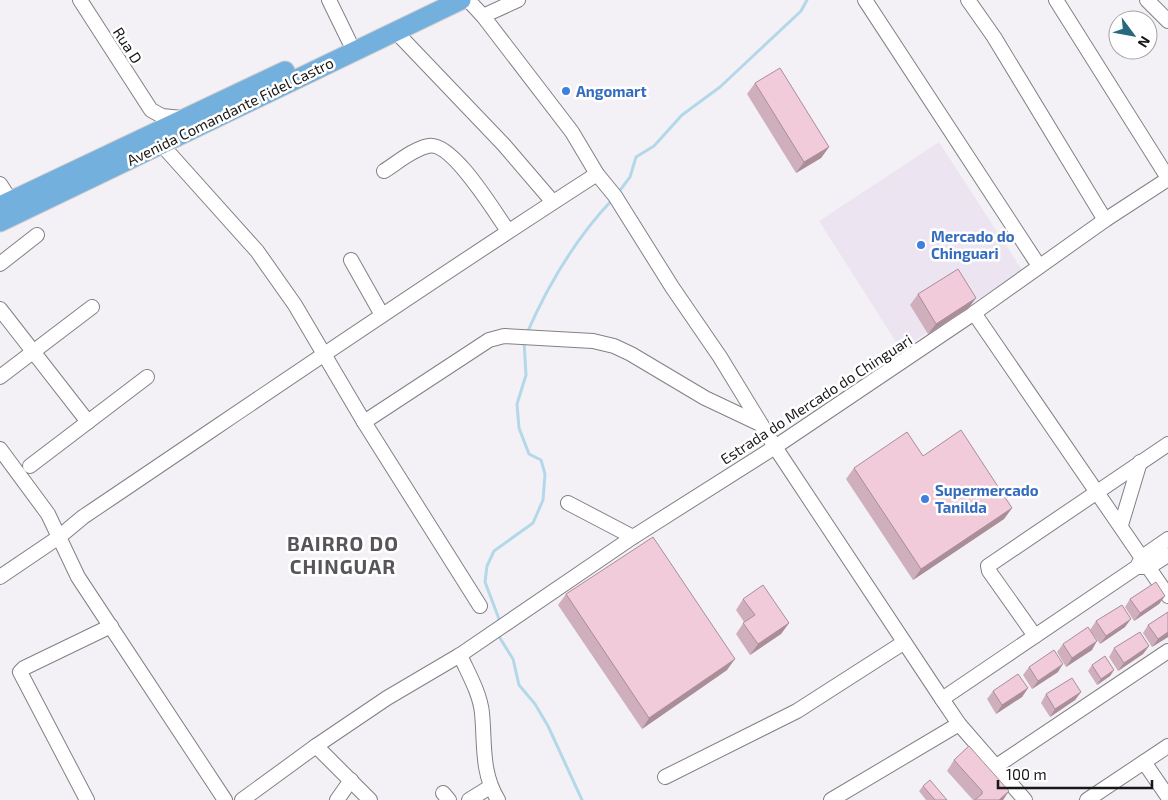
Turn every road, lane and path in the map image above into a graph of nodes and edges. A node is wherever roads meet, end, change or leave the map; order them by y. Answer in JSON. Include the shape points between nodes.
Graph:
{"nodes":[{"id":1,"x":80,"y":0,"type":"edge"},
{"id":2,"x":329,"y":0,"type":"edge"},
{"id":3,"x":433,"y":0,"type":"edge"},
{"id":4,"x":461,"y":0,"type":"edge"},
{"id":5,"x":468,"y":0,"type":"edge"},
{"id":6,"x":518,"y":0,"type":"edge"},
{"id":7,"x":865,"y":0,"type":"edge"},
{"id":8,"x":968,"y":0,"type":"edge"},
{"id":9,"x":1056,"y":0,"type":"edge"},
{"id":10,"x":1147,"y":0,"type":"edge"},
{"id":11,"x":483,"y":16,"type":"junction"},
{"id":12,"x":1168,"y":21,"type":"edge"},
{"id":13,"x":396,"y":32,"type":"junction"},
{"id":14,"x":349,"y":41,"type":"junction"},
{"id":15,"x":149,"y":107,"type":"junction"},
{"id":16,"x":184,"y":118,"type":"junction"},
{"id":17,"x":137,"y":139,"type":"junction"},
{"id":18,"x":161,"y":144,"type":"junction"},
{"id":19,"x":384,"y":171,"type":"dead end"},
{"id":20,"x":597,"y":174,"type":"junction"},
{"id":21,"x":1168,"y":178,"type":"edge"},
{"id":22,"x":0,"y":184,"type":"edge"},
{"id":23,"x":552,"y":201,"type":"junction"},
{"id":24,"x":5,"y":204,"type":"edge"},
{"id":25,"x":1105,"y":220,"type":"junction"},
{"id":26,"x":0,"y":222,"type":"edge"},
{"id":27,"x":508,"y":231,"type":"junction"},
{"id":28,"x":38,"y":235,"type":"dead end"},
{"id":29,"x":351,"y":260,"type":"dead end"},
{"id":30,"x":0,"y":264,"type":"edge"},
{"id":31,"x":1039,"y":266,"type":"junction"},
{"id":32,"x":92,"y":307,"type":"dead end"},
{"id":33,"x":0,"y":309,"type":"edge"},
{"id":34,"x":974,"y":313,"type":"junction"},
{"id":35,"x":382,"y":315,"type":"junction"},
{"id":36,"x":33,"y":352,"type":"junction"},
{"id":37,"x":323,"y":354,"type":"junction"},
{"id":38,"x":147,"y":377,"type":"dead end"},
{"id":39,"x":0,"y":378,"type":"edge"},
{"id":40,"x":88,"y":422,"type":"junction"},
{"id":41,"x":364,"y":422,"type":"junction"},
{"id":42,"x":761,"y":425,"type":"junction"},
{"id":43,"x":1168,"y":444,"type":"edge"},
{"id":44,"x":775,"y":447,"type":"junction"},
{"id":45,"x":0,"y":449,"type":"edge"},
{"id":46,"x":1140,"y":462,"type":"junction"},
{"id":47,"x":30,"y":466,"type":"dead end"},
{"id":48,"x":1097,"y":491,"type":"junction"},
{"id":49,"x":568,"y":503,"type":"dead end"},
{"id":50,"x":1121,"y":525,"type":"junction"},
{"id":51,"x":633,"y":536,"type":"junction"},
{"id":52,"x":59,"y":537,"type":"junction"},
{"id":53,"x":1168,"y":539,"type":"edge"},
{"id":54,"x":1168,"y":555,"type":"edge"},
{"id":55,"x":1143,"y":564,"type":"junction"},
{"id":56,"x":0,"y":577,"type":"edge"},
{"id":57,"x":1168,"y":594,"type":"edge"},
{"id":58,"x":480,"y":606,"type":"dead end"},
{"id":59,"x":111,"y":626,"type":"junction"},
{"id":60,"x":1035,"y":636,"type":"junction"},
{"id":61,"x":903,"y":643,"type":"junction"},
{"id":62,"x":1168,"y":651,"type":"edge"},
{"id":63,"x":460,"y":655,"type":"junction"},
{"id":64,"x":942,"y":699,"type":"junction"},
{"id":65,"x":959,"y":724,"type":"junction"},
{"id":66,"x":316,"y":746,"type":"junction"},
{"id":67,"x":1168,"y":746,"type":"edge"},
{"id":68,"x":1144,"y":762,"type":"junction"},
{"id":69,"x":995,"y":768,"type":"junction"},
{"id":70,"x":665,"y":777,"type":"dead end"},
{"id":71,"x":350,"y":780,"type":"junction"},
{"id":72,"x":490,"y":787,"type":"junction"},
{"id":73,"x":1168,"y":796,"type":"edge"},
{"id":74,"x":840,"y":798,"type":"edge"},
{"id":75,"x":87,"y":800,"type":"edge"},
{"id":76,"x":225,"y":800,"type":"edge"},
{"id":77,"x":242,"y":800,"type":"edge"},
{"id":78,"x":337,"y":800,"type":"edge"},
{"id":79,"x":370,"y":800,"type":"edge"},
{"id":80,"x":469,"y":800,"type":"edge"},
{"id":81,"x":498,"y":800,"type":"edge"},
{"id":82,"x":1025,"y":800,"type":"edge"},
{"id":83,"x":1087,"y":800,"type":"edge"}],
"edges":[{"from":1,"to":15,"type":"street","name":"Rua D"},
{"from":2,"to":14,"type":"street"},
{"from":3,"to":14,"type":"highway","name":"Avenida Comandante Fidel Castro"},
{"from":4,"to":13,"type":"highway","name":"Avenida Comandante Fidel Castro"},
{"from":5,"to":11,"type":"street"},
{"from":6,"to":11,"type":"street"},
{"from":7,"to":31,"type":"street"},
{"from":8,"to":25,"type":"street","via":[[994,37]]},
{"from":9,"to":21,"type":"street"},
{"from":10,"to":12,"type":"street"},
{"from":11,"to":20,"type":"street","via":[[572,132]]},
{"from":13,"to":18,"type":"highway","name":"Avenida Comandante Fidel Castro"},
{"from":13,"to":23,"type":"street","via":[[504,145]]},
{"from":14,"to":16,"type":"highway","name":"Avenida Comandante Fidel Castro"},
{"from":15,"to":16,"type":"street","via":[[162,116]]},
{"from":15,"to":17,"type":"street","via":[[151,124]]},
{"from":16,"to":17,"type":"highway","name":"Avenida Comandante Fidel Castro"},
{"from":17,"to":24,"type":"highway","name":"Avenida Comandante Fidel Castro"},
{"from":18,"to":26,"type":"highway","name":"Avenida Comandante Fidel Castro"},
{"from":18,"to":37,"type":"street","via":[[257,251],[295,305]]},
{"from":19,"to":27,"type":"street","via":[[427,146],[441,148],[465,171]]},
{"from":20,"to":23,"type":"street"},
{"from":20,"to":42,"type":"street","via":[[616,196]]},
{"from":21,"to":25,"type":"street","name":"Estrada do Mercado do Chinguari"},
{"from":22,"to":24,"type":"street"},
{"from":23,"to":27,"type":"street"},
{"from":25,"to":31,"type":"street","name":"Estrada do Mercado do Chinguari"},
{"from":27,"to":35,"type":"street"},
{"from":28,"to":30,"type":"street"},
{"from":29,"to":35,"type":"street"},
{"from":31,"to":34,"type":"street","name":"Estrada do Mercado do Chinguari"},
{"from":32,"to":36,"type":"street"},
{"from":33,"to":36,"type":"street"},
{"from":34,"to":44,"type":"street","name":"Estrada do Mercado do Chinguari"},
{"from":34,"to":48,"type":"street"},
{"from":35,"to":37,"type":"street"},
{"from":36,"to":39,"type":"street"},
{"from":36,"to":40,"type":"street"},
{"from":37,"to":41,"type":"street"},
{"from":37,"to":52,"type":"street","via":[[83,516]]},
{"from":38,"to":40,"type":"street"},
{"from":40,"to":47,"type":"street"},
{"from":41,"to":42,"type":"street","via":[[489,340],[504,336],[593,341],[614,346],[705,398]]},
{"from":41,"to":58,"type":"street"},
{"from":42,"to":44,"type":"street"},
{"from":43,"to":46,"type":"street"},
{"from":44,"to":51,"type":"street","name":"Estrada do Mercado do Chinguari"},
{"from":44,"to":61,"type":"street"},
{"from":45,"to":52,"type":"street","via":[[48,514]]},
{"from":46,"to":48,"type":"street"},
{"from":46,"to":50,"type":"street"},
{"from":48,"to":50,"type":"street"},
{"from":48,"to":60,"type":"street","via":[[988,566],[988,571]]},
{"from":49,"to":51,"type":"street"},
{"from":50,"to":55,"type":"street"},
{"from":51,"to":63,"type":"street","name":"Estrada do Mercado do Chinguari"},
{"from":52,"to":56,"type":"street"},
{"from":52,"to":59,"type":"street","via":[[78,577]]},
{"from":53,"to":55,"type":"street"},
{"from":54,"to":55,"type":"street"},
{"from":55,"to":57,"type":"street"},
{"from":55,"to":60,"type":"street"},
{"from":59,"to":75,"type":"street","via":[[20,672]]},
{"from":59,"to":76,"type":"street"},
{"from":60,"to":64,"type":"street"},
{"from":61,"to":64,"type":"street"},
{"from":61,"to":70,"type":"street","via":[[797,710]]},
{"from":62,"to":69,"type":"street"},
{"from":63,"to":66,"type":"street","name":"Estrada do Mercado do Chinguari","via":[[387,698]]},
{"from":63,"to":72,"type":"street","via":[[478,695],[484,761]]},
{"from":64,"to":65,"type":"street"},
{"from":65,"to":69,"type":"street"},
{"from":65,"to":74,"type":"street"},
{"from":66,"to":71,"type":"street"},
{"from":66,"to":77,"type":"street","name":"Estrada do Mercado do Chinguari"},
{"from":67,"to":68,"type":"street"},
{"from":68,"to":73,"type":"street"},
{"from":68,"to":83,"type":"street"},
{"from":69,"to":82,"type":"street"},
{"from":71,"to":78,"type":"street"},
{"from":71,"to":79,"type":"street"},
{"from":72,"to":80,"type":"street"},
{"from":72,"to":81,"type":"street"}]}
